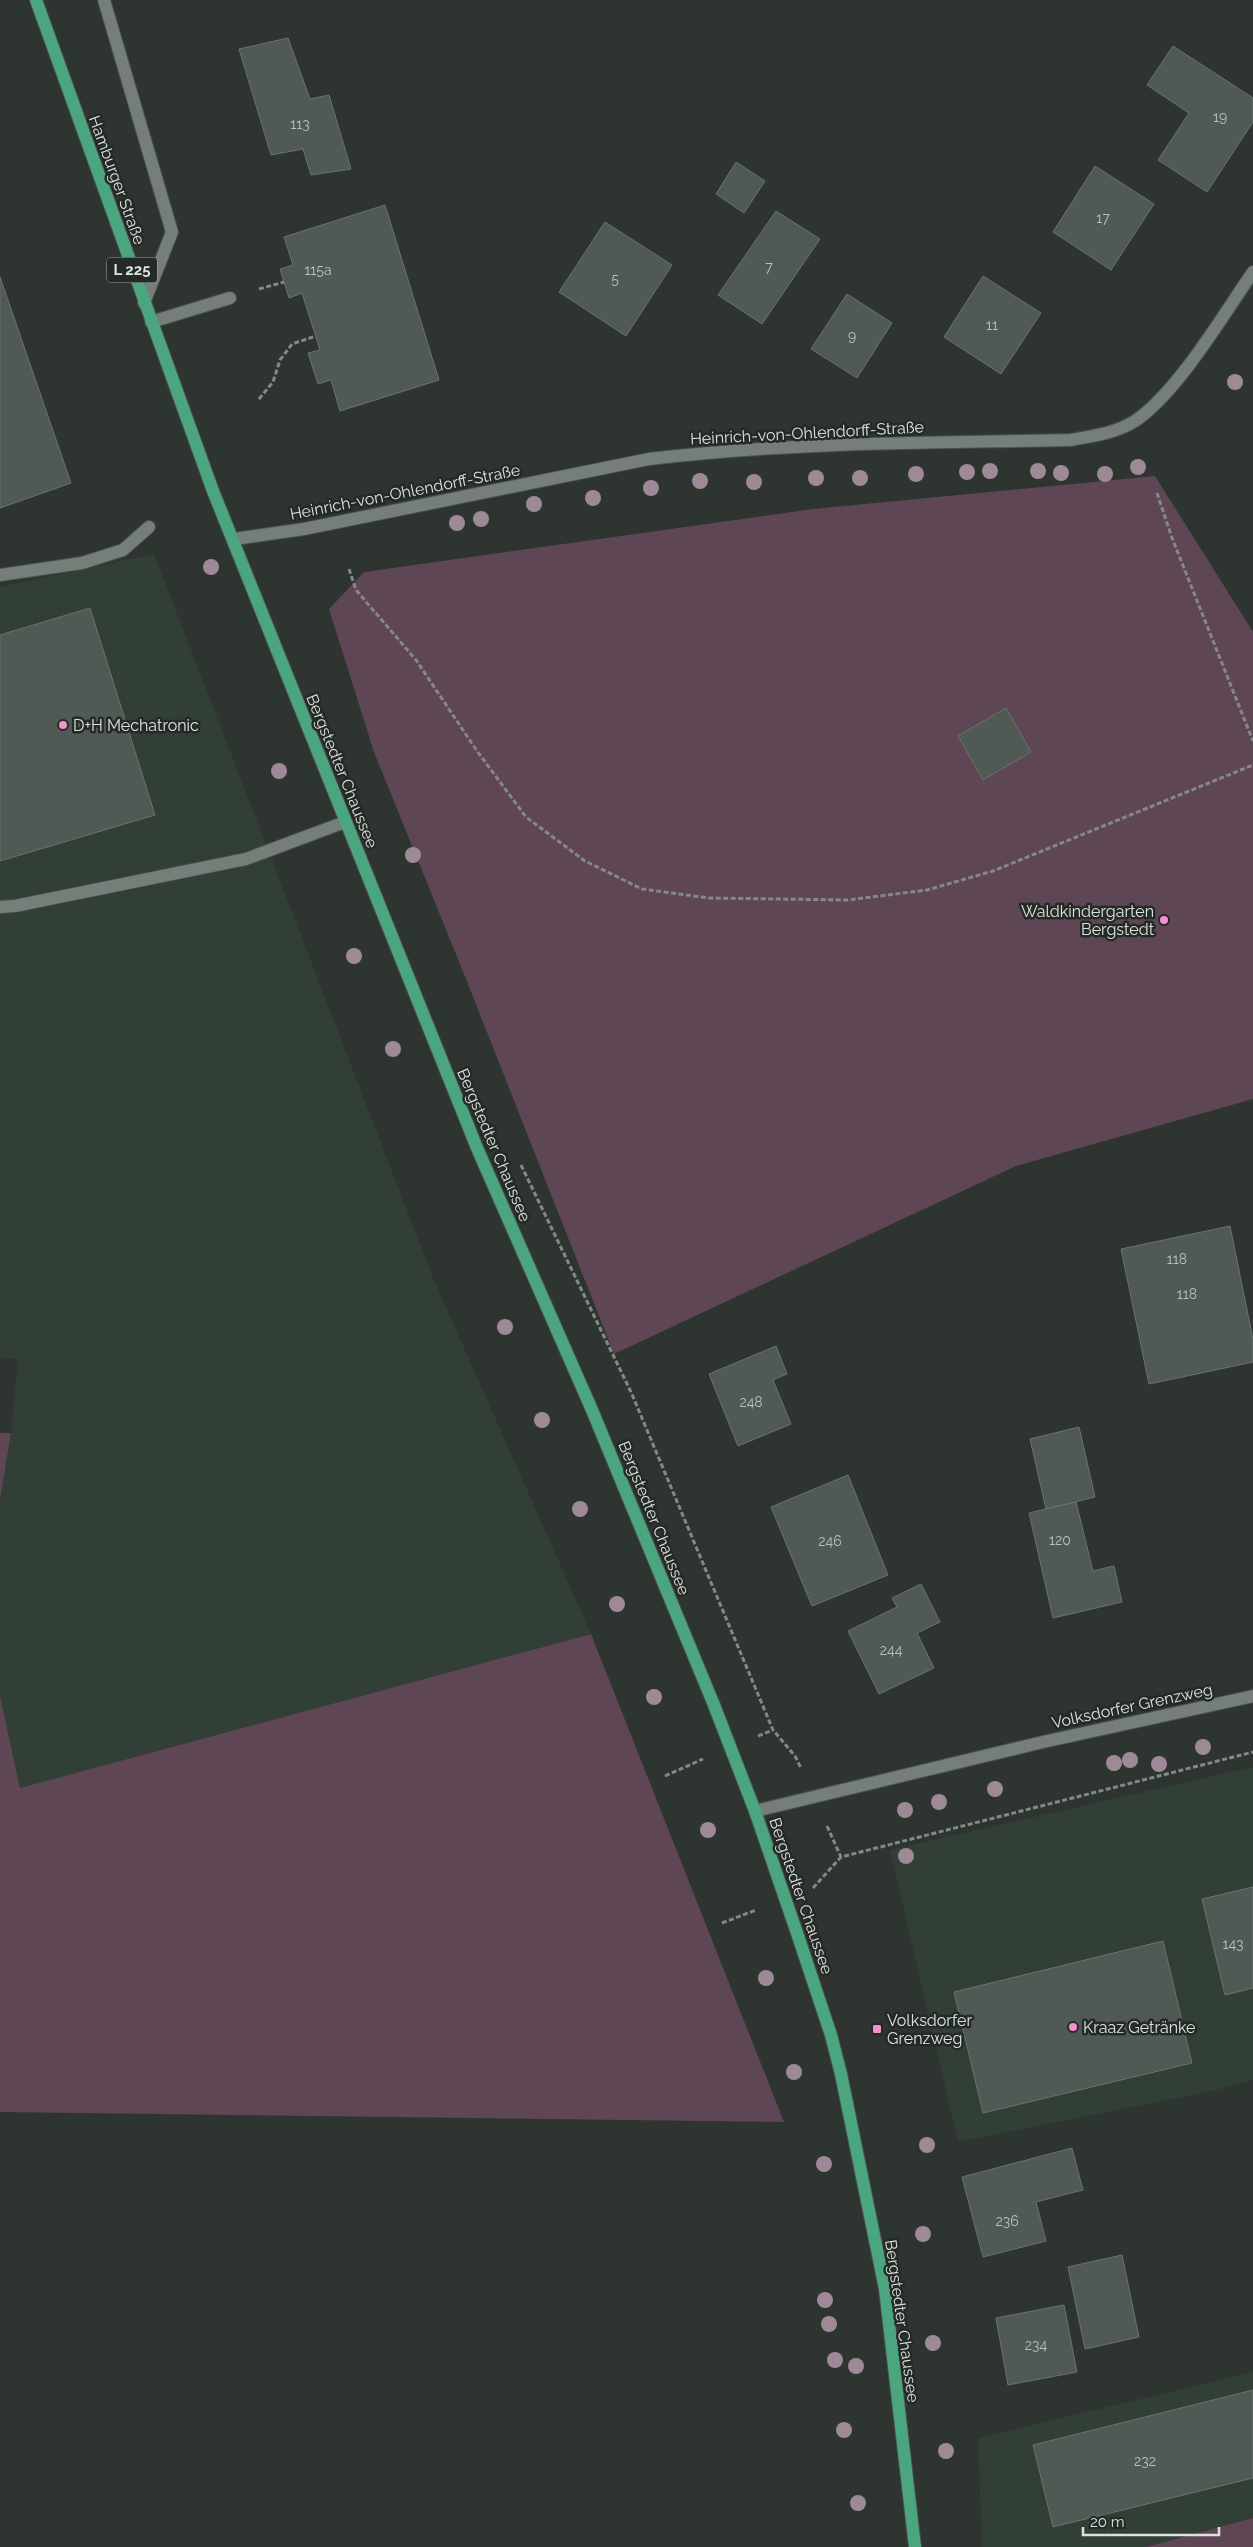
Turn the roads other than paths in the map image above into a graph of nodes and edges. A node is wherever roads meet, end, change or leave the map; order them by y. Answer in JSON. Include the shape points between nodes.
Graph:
{"nodes":[{"id":1,"x":36,"y":0,"type":"edge"},
{"id":2,"x":104,"y":0,"type":"edge"},
{"id":3,"x":1253,"y":272,"type":"edge"},
{"id":4,"x":230,"y":298,"type":"dead end"},
{"id":5,"x":144,"y":303,"type":"junction"},
{"id":6,"x":151,"y":322,"type":"junction"},
{"id":7,"x":149,"y":527,"type":"dead end"},
{"id":8,"x":234,"y":538,"type":"junction"},
{"id":9,"x":0,"y":574,"type":"edge"},
{"id":10,"x":345,"y":822,"type":"junction"},
{"id":11,"x":0,"y":907,"type":"edge"},
{"id":12,"x":1253,"y":1696,"type":"edge"},
{"id":13,"x":755,"y":1811,"type":"junction"},
{"id":14,"x":915,"y":2547,"type":"edge"}],
"edges":[{"from":1,"to":5,"type":"main road","name":"Hamburger Straße","number":"L 225"},
{"from":2,"to":5,"type":"street","via":[[172,232]]},
{"from":3,"to":8,"type":"street","name":"Heinrich-von-Ohlendorff-Straße","via":[[1172,387],[1135,421],[1107,434],[1070,440],[786,447],[649,459],[304,529]]},
{"from":4,"to":6,"type":"street"},
{"from":5,"to":6,"type":"main road","name":"Hamburger Straße","number":"L 225"},
{"from":6,"to":8,"type":"main road","name":"Hamburger Straße","number":"L 225","via":[[213,491]]},
{"from":7,"to":9,"type":"street","via":[[123,550],[82,563]]},
{"from":8,"to":10,"type":"main road","name":"Bergstedter Chaussee"},
{"from":10,"to":11,"type":"street","via":[[246,859]]},
{"from":10,"to":13,"type":"main road","name":"Bergstedter Chaussee","via":[[477,1148],[595,1419]]},
{"from":12,"to":13,"type":"street","name":"Volksdorfer Grenzweg"},
{"from":13,"to":14,"type":"main road","name":"Bergstedter Chaussee","via":[[831,2035],[841,2074],[885,2289]]}]}
